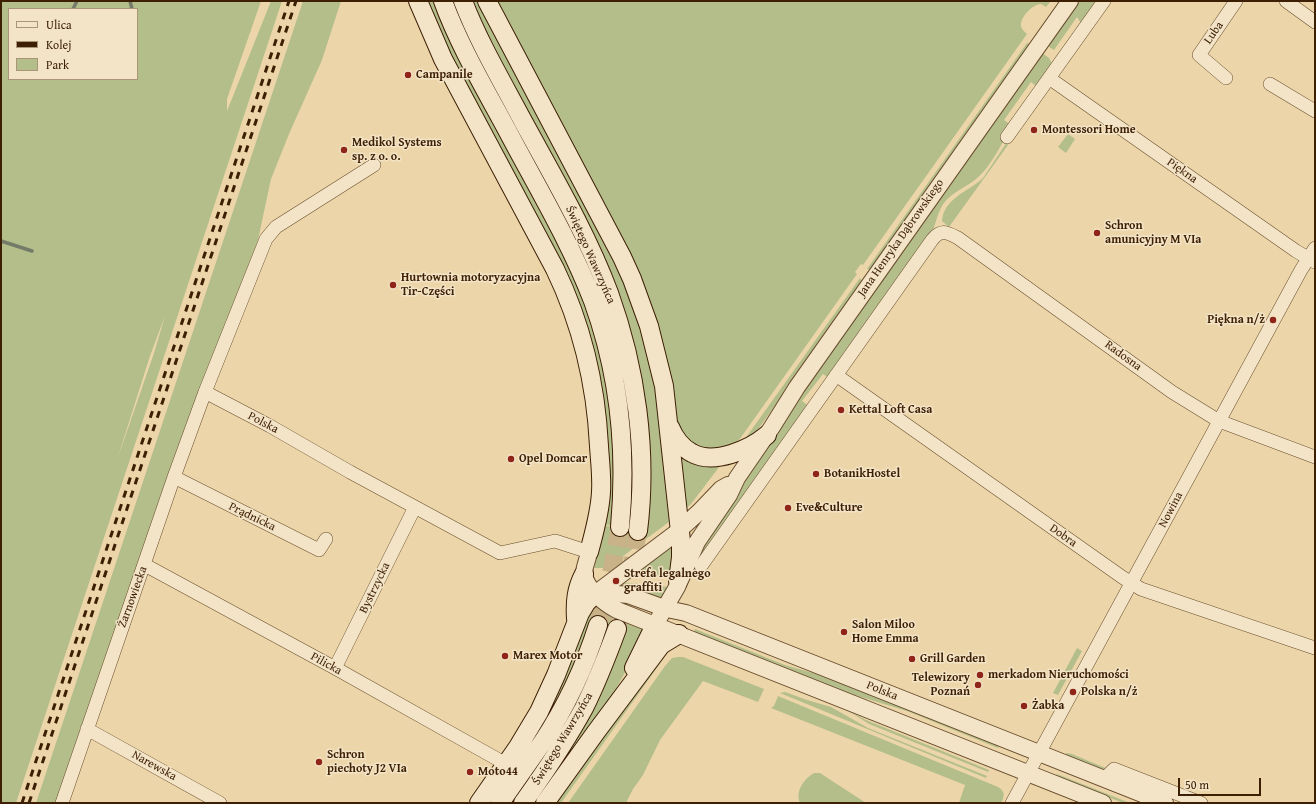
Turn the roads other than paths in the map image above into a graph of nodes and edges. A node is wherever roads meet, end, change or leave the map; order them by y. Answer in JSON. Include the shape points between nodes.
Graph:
{"nodes":[{"id":1,"x":418,"y":1,"type":"edge"},
{"id":2,"x":444,"y":1,"type":"edge"},
{"id":3,"x":463,"y":1,"type":"edge"},
{"id":4,"x":487,"y":1,"type":"edge"},
{"id":5,"x":1070,"y":1,"type":"edge"},
{"id":6,"x":1104,"y":1,"type":"edge"},
{"id":7,"x":1236,"y":1,"type":"edge"},
{"id":8,"x":1286,"y":1,"type":"edge"},
{"id":9,"x":1315,"y":22,"type":"edge"},
{"id":10,"x":1049,"y":78,"type":"junction"},
{"id":11,"x":1226,"y":78,"type":"dead end"},
{"id":12,"x":1270,"y":84,"type":"dead end"},
{"id":13,"x":1315,"y":111,"type":"edge"},
{"id":14,"x":1007,"y":137,"type":"dead end"},
{"id":15,"x":374,"y":165,"type":"dead end"},
{"id":16,"x":1315,"y":248,"type":"edge"},
{"id":17,"x":1311,"y":260,"type":"edge"},
{"id":18,"x":836,"y":375,"type":"junction"},
{"id":19,"x":204,"y":392,"type":"junction"},
{"id":20,"x":1219,"y":421,"type":"junction"},
{"id":21,"x":669,"y":424,"type":"junction"},
{"id":22,"x":766,"y":435,"type":"junction"},
{"id":23,"x":1315,"y":457,"type":"edge"},
{"id":24,"x":174,"y":477,"type":"junction"},
{"id":25,"x":737,"y":478,"type":"junction"},
{"id":26,"x":415,"y":507,"type":"junction"},
{"id":27,"x":620,"y":527,"type":"tunnel mouth"},
{"id":28,"x":680,"y":530,"type":"junction"},
{"id":29,"x":638,"y":531,"type":"tunnel mouth"},
{"id":30,"x":326,"y":539,"type":"dead end"},
{"id":31,"x":589,"y":552,"type":"junction"},
{"id":32,"x":145,"y":565,"type":"junction"},
{"id":33,"x":701,"y":566,"type":"dead end"},
{"id":34,"x":584,"y":574,"type":"junction"},
{"id":35,"x":1131,"y":583,"type":"junction"},
{"id":36,"x":677,"y":584,"type":"junction"},
{"id":37,"x":595,"y":594,"type":"junction"},
{"id":38,"x":664,"y":608,"type":"junction"},
{"id":39,"x":686,"y":613,"type":"junction"},
{"id":40,"x":576,"y":620,"type":"junction"},
{"id":41,"x":598,"y":625,"type":"tunnel mouth"},
{"id":42,"x":655,"y":625,"type":"junction"},
{"id":43,"x":617,"y":629,"type":"tunnel mouth"},
{"id":44,"x":679,"y":634,"type":"junction"},
{"id":45,"x":1315,"y":648,"type":"edge"},
{"id":46,"x":334,"y":668,"type":"junction"},
{"id":47,"x":87,"y":729,"type":"junction"},
{"id":48,"x":596,"y":732,"type":"junction"},
{"id":49,"x":1039,"y":754,"type":"junction"},
{"id":50,"x":506,"y":764,"type":"junction"},
{"id":51,"x":1028,"y":773,"type":"junction"},
{"id":52,"x":1109,"y":774,"type":"junction"},
{"id":53,"x":62,"y":803,"type":"edge"},
{"id":54,"x":220,"y":803,"type":"edge"},
{"id":55,"x":479,"y":803,"type":"edge"},
{"id":56,"x":500,"y":803,"type":"edge"},
{"id":57,"x":523,"y":803,"type":"edge"},
{"id":58,"x":545,"y":803,"type":"edge"},
{"id":59,"x":1012,"y":803,"type":"edge"},
{"id":60,"x":1103,"y":803,"type":"edge"},
{"id":61,"x":1165,"y":803,"type":"edge"},
{"id":62,"x":1201,"y":803,"type":"edge"}],
"edges":[{"from":1,"to":31,"type":"main road","via":[[443,59],[555,269],[579,328],[593,387],[600,462],[601,492]]},
{"from":2,"to":27,"type":"main road","name":"Świętego Wawrzyńca","via":[[470,60],[567,243],[597,315],[611,362],[620,424],[623,453]]},
{"from":3,"to":29,"type":"main road","name":"Świętego Wawrzyńca","via":[[497,73],[581,230],[604,280],[620,324],[634,387],[640,439],[641,487]]},
{"from":4,"to":21,"type":"main road","via":[[632,278],[659,363]]},
{"from":5,"to":22,"type":"street","name":"Jana Henryka Dąbrowskiego","via":[[825,345]]},
{"from":6,"to":10,"type":"street"},
{"from":7,"to":11,"type":"street","name":"Luba","via":[[1199,55]]},
{"from":8,"to":9,"type":"street"},
{"from":10,"to":14,"type":"street"},
{"from":10,"to":17,"type":"street","name":"Piękna"},
{"from":12,"to":13,"type":"street"},
{"from":15,"to":19,"type":"street","via":[[276,227],[266,239]]},
{"from":16,"to":17,"type":"street","name":"Nowina"},
{"from":17,"to":20,"type":"street","name":"Nowina"},
{"from":18,"to":20,"type":"street","name":"Radosna","via":[[932,240],[943,232],[958,238],[1172,392]]},
{"from":18,"to":33,"type":"street"},
{"from":18,"to":35,"type":"street","name":"Dobra"},
{"from":19,"to":24,"type":"street","name":"Żarnowiecka"},
{"from":19,"to":26,"type":"street","name":"Polska"},
{"from":20,"to":23,"type":"street","name":"Radosna"},
{"from":20,"to":35,"type":"street","name":"Nowina"},
{"from":21,"to":22,"type":"main road","via":[[682,445],[690,452],[701,456],[716,457],[740,451],[752,446]]},
{"from":21,"to":28,"type":"main road"},
{"from":22,"to":25,"type":"street","name":"Jana Henryka Dąbrowskiego"},
{"from":24,"to":30,"type":"street","name":"Prądnicka","via":[[319,550]]},
{"from":24,"to":32,"type":"street","name":"Żarnowiecka"},
{"from":25,"to":28,"type":"street","name":"Jana Henryka Dąbrowskiego","via":[[721,489]]},
{"from":25,"to":36,"type":"street","name":"Jana Henryka Dąbrowskiego","via":[[729,495],[697,542]]},
{"from":26,"to":31,"type":"street","name":"Polska","via":[[500,553],[555,541]]},
{"from":26,"to":46,"type":"street","name":"Bystrzycka"},
{"from":28,"to":36,"type":"main road","via":[[681,557]]},
{"from":28,"to":37,"type":"street","name":"Jana Henryka Dąbrowskiego"},
{"from":31,"to":34,"type":"street"},
{"from":32,"to":46,"type":"street","name":"Pilicka"},
{"from":32,"to":47,"type":"street","name":"Żarnowiecka"},
{"from":34,"to":37,"type":"street","name":"Polska"},
{"from":34,"to":40,"type":"main road","via":[[575,603]]},
{"from":35,"to":45,"type":"street","name":"Dobra","via":[[1141,589]]},
{"from":35,"to":49,"type":"street","name":"Nowina"},
{"from":36,"to":38,"type":"street","name":"Jana Henryka Dąbrowskiego"},
{"from":36,"to":39,"type":"street"},
{"from":37,"to":38,"type":"street","name":"Polska","via":[[628,595]]},
{"from":37,"to":40,"type":"main road"},
{"from":37,"to":42,"type":"street","name":"Polska","via":[[609,606]]},
{"from":38,"to":39,"type":"street","name":"Polska"},
{"from":38,"to":42,"type":"street","name":"Jana Henryka Dąbrowskiego"},
{"from":39,"to":49,"type":"street","name":"Polska"},
{"from":40,"to":50,"type":"main road","via":[[548,694]]},
{"from":41,"to":56,"type":"main road","name":"Świętego Wawrzyńca","via":[[578,678],[555,720]]},
{"from":42,"to":44,"type":"street","name":"Polska"},
{"from":42,"to":48,"type":"main road","via":[[630,676]]},
{"from":43,"to":57,"type":"main road","name":"Świętego Wawrzyńca","via":[[584,707]]},
{"from":44,"to":48,"type":"main road","via":[[661,645]]},
{"from":44,"to":51,"type":"street","name":"Polska"},
{"from":46,"to":50,"type":"street","name":"Pilicka"},
{"from":47,"to":53,"type":"street","name":"Żarnowiecka"},
{"from":47,"to":54,"type":"street","name":"Narewska"},
{"from":48,"to":58,"type":"main road"},
{"from":49,"to":51,"type":"street","name":"Nowina"},
{"from":49,"to":52,"type":"street","name":"Polska"},
{"from":50,"to":55,"type":"main road"},
{"from":51,"to":59,"type":"street","name":"Nowina"},
{"from":51,"to":60,"type":"street","name":"Polska"},
{"from":52,"to":61,"type":"street","name":"Polska"},
{"from":52,"to":62,"type":"street","name":"Polska"}]}
